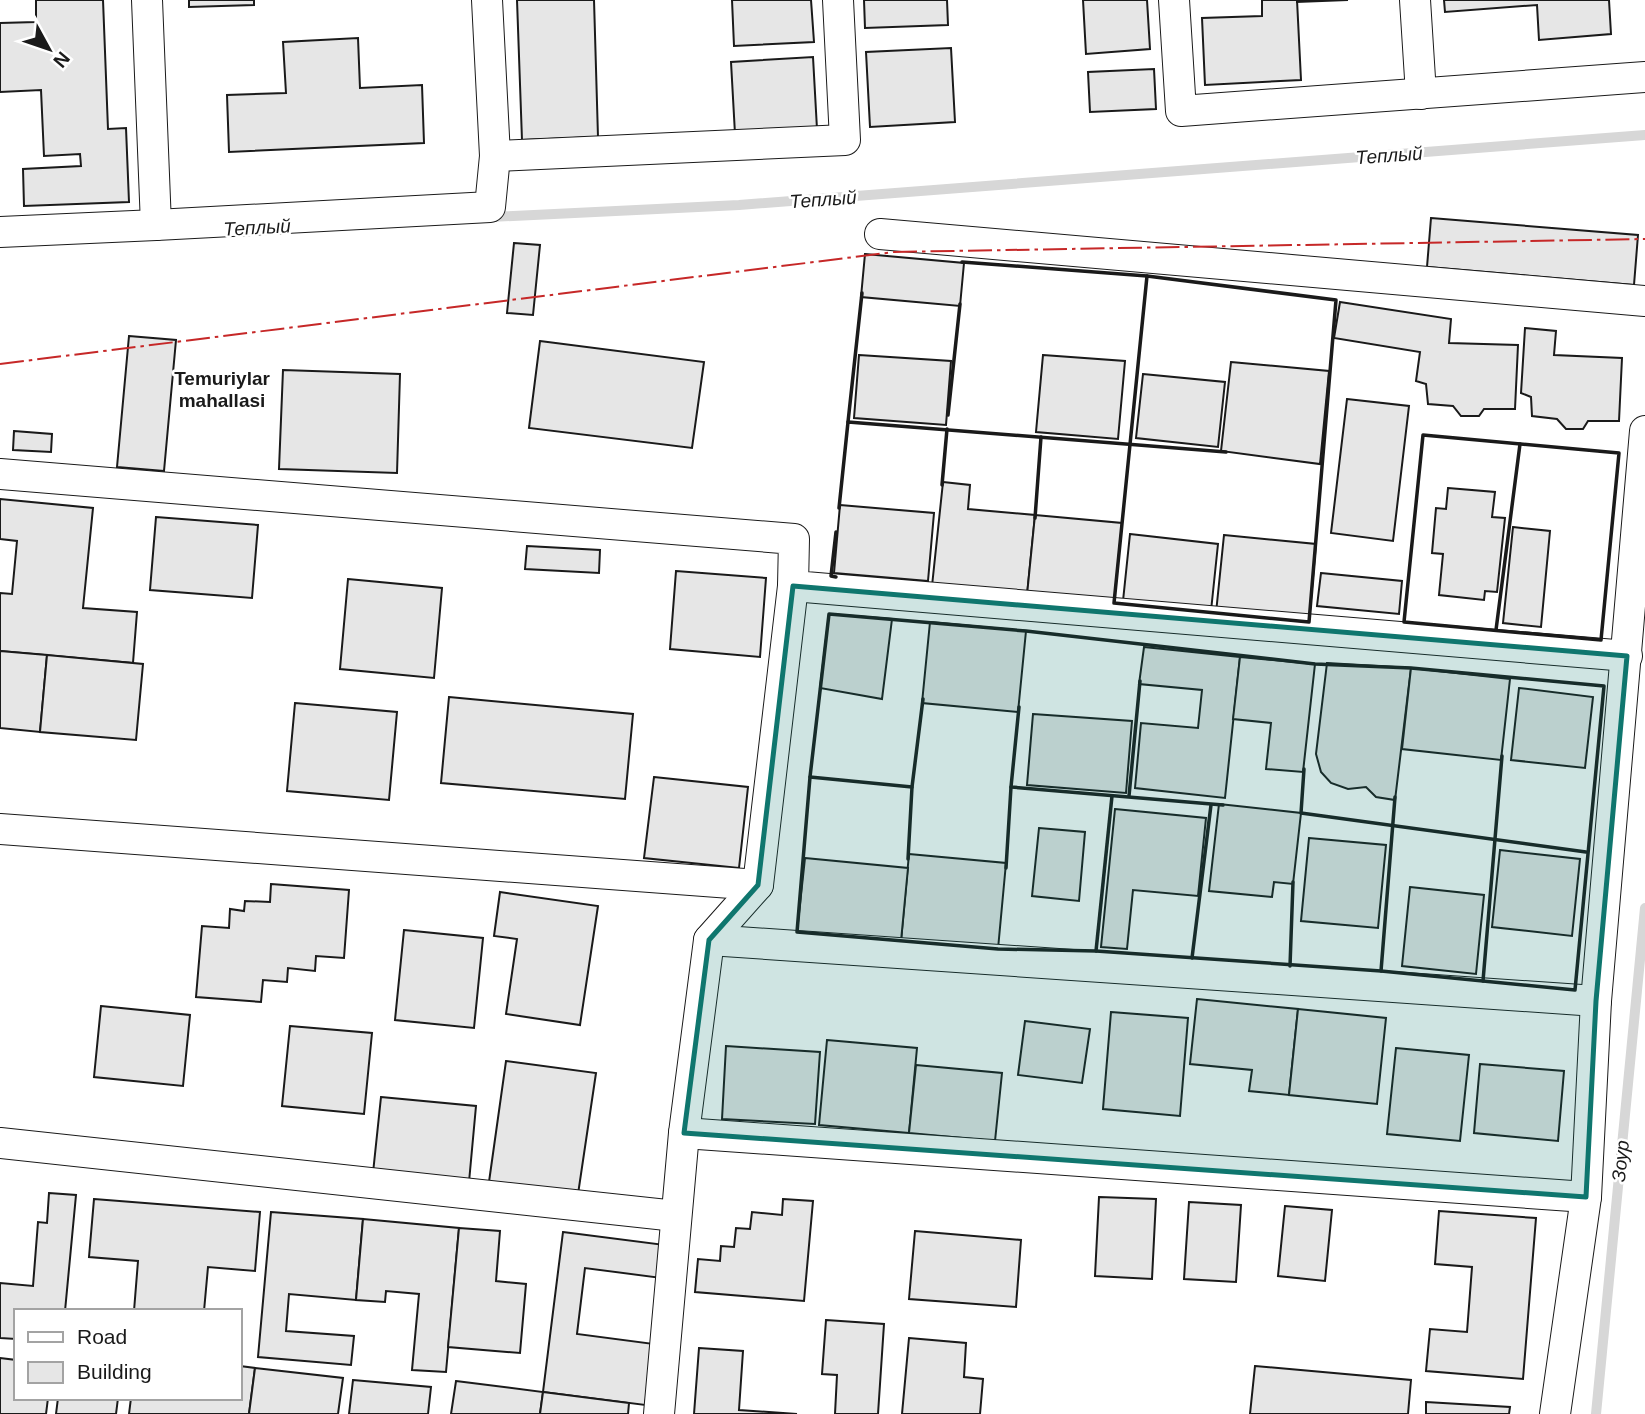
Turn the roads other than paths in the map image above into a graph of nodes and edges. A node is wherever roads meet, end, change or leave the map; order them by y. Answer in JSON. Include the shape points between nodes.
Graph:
{"nodes":[{"id":1,"x":146,"y":0,"type":"edge"},
{"id":2,"x":487,"y":0,"type":"edge"},
{"id":3,"x":838,"y":0,"type":"edge"},
{"id":4,"x":1174,"y":0,"type":"edge"},
{"id":5,"x":1415,"y":0,"type":"edge"},
{"id":6,"x":1645,"y":77,"type":"edge"},
{"id":7,"x":1421,"y":93,"type":"junction"},
{"id":8,"x":495,"y":156,"type":"junction"},
{"id":9,"x":156,"y":225,"type":"junction"},
{"id":10,"x":0,"y":232,"type":"edge"},
{"id":11,"x":880,"y":234,"type":"dead end"},
{"id":12,"x":1645,"y":301,"type":"edge"},
{"id":13,"x":1645,"y":431,"type":"edge"},
{"id":14,"x":0,"y":474,"type":"edge"},
{"id":15,"x":793,"y":586,"type":"junction"},
{"id":16,"x":1627,"y":656,"type":"junction"},
{"id":17,"x":0,"y":829,"type":"edge"},
{"id":18,"x":758,"y":885,"type":"junction"},
{"id":19,"x":709,"y":940,"type":"junction"},
{"id":20,"x":1596,"y":1001,"type":"junction"},
{"id":21,"x":684,"y":1133,"type":"junction"},
{"id":22,"x":0,"y":1143,"type":"edge"},
{"id":23,"x":1586,"y":1197,"type":"junction"},
{"id":24,"x":676,"y":1216,"type":"junction"},
{"id":25,"x":659,"y":1414,"type":"edge"},
{"id":26,"x":1555,"y":1414,"type":"edge"}],
"edges":[{"from":1,"to":9,"type":"street"},
{"from":2,"to":8,"type":"street"},
{"from":3,"to":8,"type":"street","via":[[845,140]]},
{"from":4,"to":7,"type":"street","via":[[1181,111]]},
{"from":5,"to":7,"type":"street"},
{"from":6,"to":7,"type":"street"},
{"from":8,"to":9,"type":"street","via":[[490,207]]},
{"from":9,"to":10,"type":"street"},
{"from":11,"to":12,"type":"street"},
{"from":13,"to":16,"type":"street"},
{"from":14,"to":15,"type":"street","via":[[794,539]]},
{"from":15,"to":16,"type":"street"},
{"from":15,"to":18,"type":"street"},
{"from":16,"to":20,"type":"street"},
{"from":17,"to":18,"type":"street"},
{"from":18,"to":19,"type":"street"},
{"from":19,"to":20,"type":"street"},
{"from":19,"to":21,"type":"street"},
{"from":20,"to":23,"type":"street"},
{"from":21,"to":23,"type":"street"},
{"from":21,"to":24,"type":"street"},
{"from":22,"to":24,"type":"street"},
{"from":23,"to":26,"type":"street"},
{"from":24,"to":25,"type":"street"}]}
